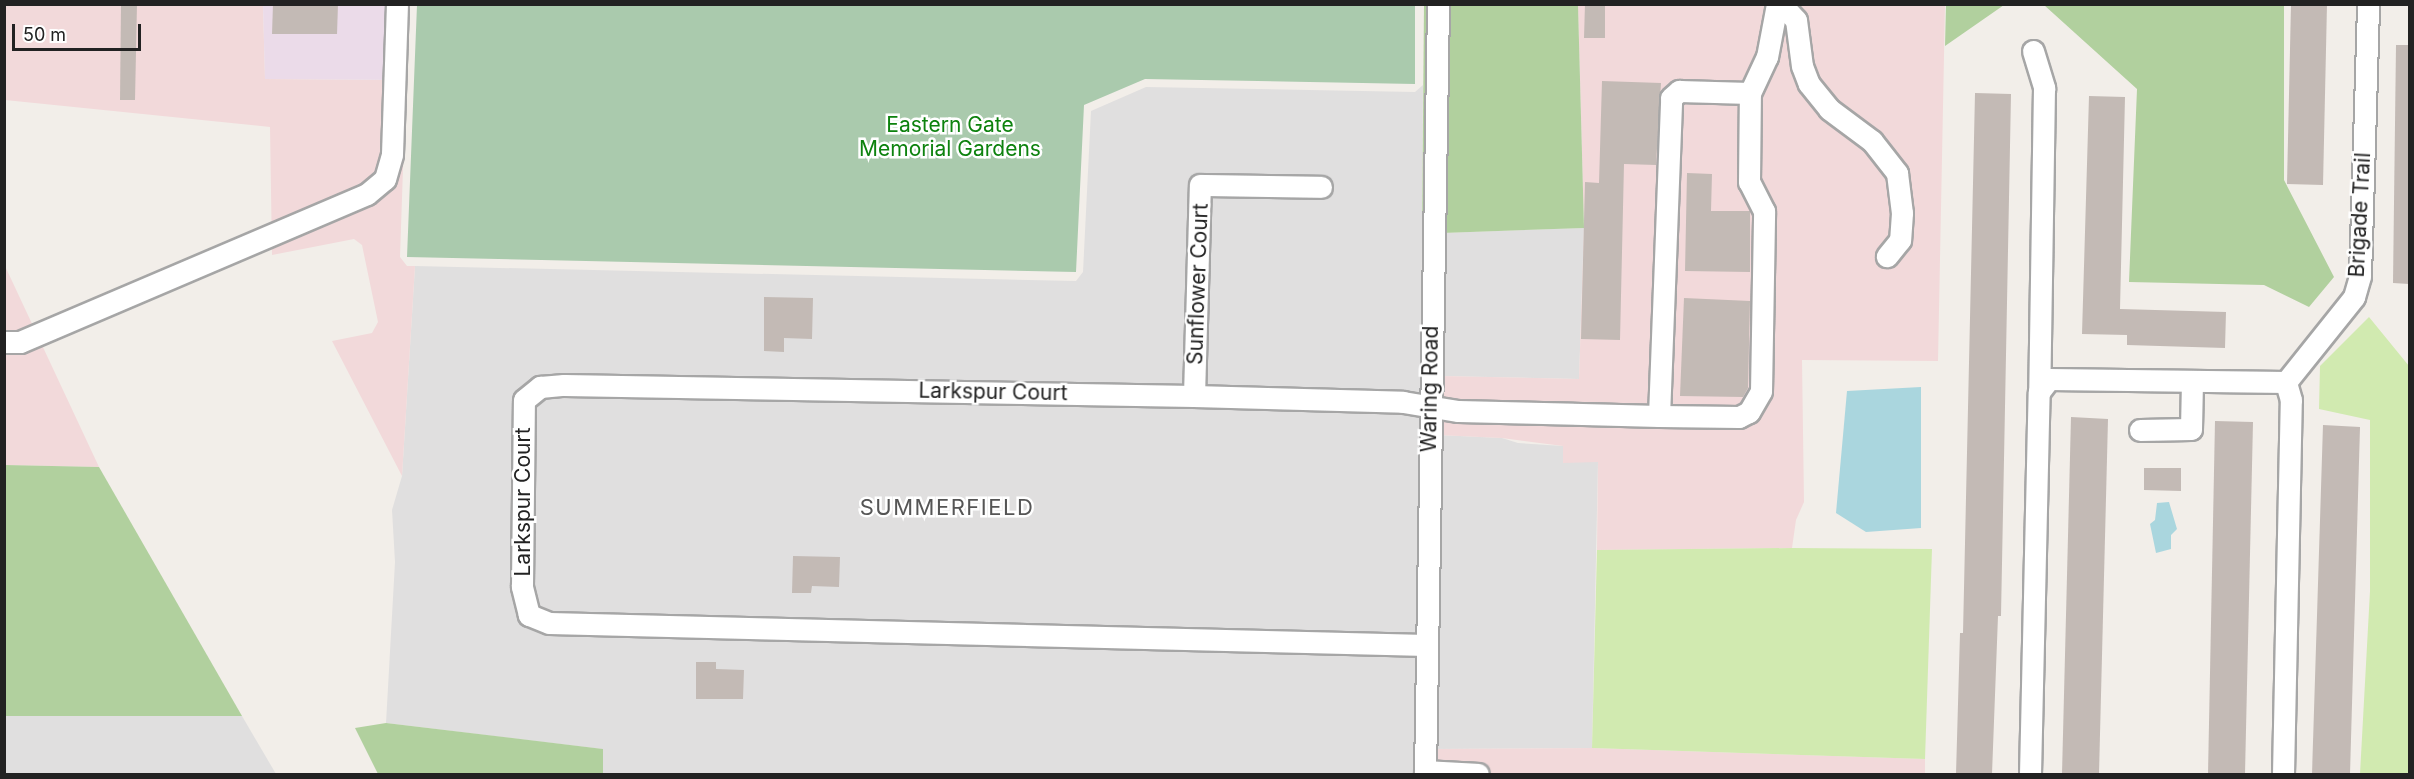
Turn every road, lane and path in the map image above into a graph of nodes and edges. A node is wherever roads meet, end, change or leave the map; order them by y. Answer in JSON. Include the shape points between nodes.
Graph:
{"nodes":[{"id":1,"x":397,"y":4,"type":"edge"},
{"id":2,"x":1438,"y":4,"type":"edge"},
{"id":3,"x":1779,"y":4,"type":"edge"},
{"id":4,"x":2368,"y":4,"type":"edge"},
{"id":5,"x":2033,"y":51,"type":"dead end"},
{"id":6,"x":1750,"y":93,"type":"junction"},
{"id":7,"x":1321,"y":187,"type":"dead end"},
{"id":8,"x":1887,"y":256,"type":"dead end"},
{"id":9,"x":4,"y":342,"type":"edge"},
{"id":10,"x":2192,"y":381,"type":"junction"},
{"id":11,"x":2288,"y":391,"type":"junction"},
{"id":12,"x":2040,"y":392,"type":"junction"},
{"id":13,"x":1194,"y":396,"type":"junction"},
{"id":14,"x":1430,"y":405,"type":"junction"},
{"id":15,"x":1659,"y":416,"type":"junction"},
{"id":16,"x":2140,"y":430,"type":"dead end"},
{"id":17,"x":1426,"y":645,"type":"junction"},
{"id":18,"x":1425,"y":773,"type":"edge"},
{"id":19,"x":1478,"y":774,"type":"edge"},
{"id":20,"x":2030,"y":774,"type":"edge"},
{"id":21,"x":2283,"y":774,"type":"edge"}],
"edges":[{"from":1,"to":9,"type":"street","via":[[392,154],[385,179],[368,194],[20,342]]},
{"from":2,"to":14,"type":"street","name":"Waring Road"},
{"from":3,"to":6,"type":"street","via":[[1767,57]]},
{"from":3,"to":8,"type":"street","via":[[1796,20],[1802,66],[1809,84],[1829,109],[1872,141],[1897,173],[1902,213],[1900,240]]},
{"from":4,"to":11,"type":"street","name":"Brigade Trail","via":[[2360,276],[2354,297]]},
{"from":5,"to":12,"type":"street","via":[[2044,88]]},
{"from":6,"to":15,"type":"street","via":[[1678,91],[1671,98]]},
{"from":6,"to":15,"type":"street","name":"Larkspur Court","via":[[1749,182],[1764,211],[1761,391],[1749,412],[1739,417]]},
{"from":7,"to":13,"type":"street","name":"Sunflower Court","via":[[1200,185]]},
{"from":10,"to":11,"type":"street"},
{"from":10,"to":12,"type":"street","via":[[2049,379]]},
{"from":10,"to":16,"type":"street","via":[[2190,429]]},
{"from":11,"to":21,"type":"street"},
{"from":12,"to":20,"type":"street"},
{"from":13,"to":14,"type":"street","name":"Larkspur Court"},
{"from":13,"to":17,"type":"street","name":"Larkspur Court","via":[[540,387],[524,400],[522,586],[529,615],[549,623]]},
{"from":14,"to":15,"type":"street","name":"Larkspur Court","via":[[1458,411]]},
{"from":14,"to":17,"type":"street","name":"Waring Road"},
{"from":17,"to":18,"type":"street","name":"Waring Road"},
{"from":18,"to":19,"type":"street"}]}
